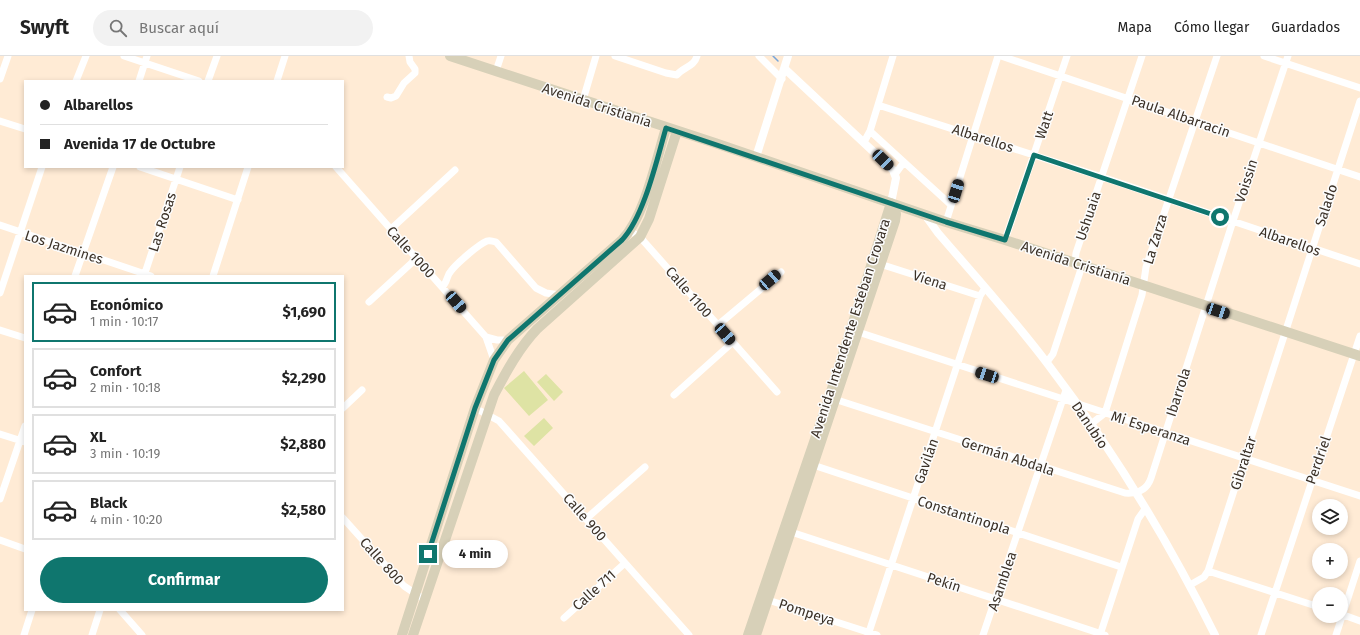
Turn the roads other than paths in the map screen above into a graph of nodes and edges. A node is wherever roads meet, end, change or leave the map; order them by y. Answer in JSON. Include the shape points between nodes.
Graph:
{"nodes":[{"id":1,"x":8,"y":56,"type":"edge"},
{"id":2,"x":86,"y":56,"type":"edge"},
{"id":3,"x":124,"y":56,"type":"edge"},
{"id":4,"x":217,"y":56,"type":"edge"},
{"id":5,"x":285,"y":56,"type":"edge"},
{"id":6,"x":409,"y":56,"type":"edge"},
{"id":7,"x":450,"y":56,"type":"edge"},
{"id":8,"x":501,"y":56,"type":"edge"},
{"id":9,"x":596,"y":56,"type":"edge"},
{"id":10,"x":615,"y":56,"type":"edge"},
{"id":11,"x":697,"y":56,"type":"edge"},
{"id":12,"x":759,"y":56,"type":"edge"},
{"id":13,"x":787,"y":56,"type":"edge"},
{"id":14,"x":893,"y":56,"type":"edge"},
{"id":15,"x":998,"y":56,"type":"edge"},
{"id":16,"x":1001,"y":56,"type":"edge"},
{"id":17,"x":1067,"y":56,"type":"edge"},
{"id":18,"x":1142,"y":56,"type":"edge"},
{"id":19,"x":1217,"y":56,"type":"edge"},
{"id":20,"x":1264,"y":56,"type":"edge"},
{"id":21,"x":1287,"y":59,"type":"edge"},
{"id":22,"x":146,"y":60,"type":"edge"},
{"id":23,"x":785,"y":69,"type":"junction"},
{"id":24,"x":496,"y":71,"type":"junction"},
{"id":25,"x":1060,"y":76,"type":"junction"},
{"id":26,"x":0,"y":79,"type":"edge"},
{"id":27,"x":782,"y":79,"type":"junction"},
{"id":28,"x":76,"y":80,"type":"edge"},
{"id":29,"x":139,"y":80,"type":"edge"},
{"id":30,"x":197,"y":80,"type":"edge"},
{"id":31,"x":208,"y":80,"type":"edge"},
{"id":32,"x":277,"y":80,"type":"edge"},
{"id":33,"x":1360,"y":88,"type":"edge"},
{"id":34,"x":387,"y":97,"type":"dead end"},
{"id":35,"x":1127,"y":98,"type":"junction"},
{"id":36,"x":583,"y":100,"type":"junction"},
{"id":37,"x":1360,"y":101,"type":"edge"},
{"id":38,"x":878,"y":105,"type":"junction"},
{"id":39,"x":0,"y":121,"type":"edge"},
{"id":40,"x":1195,"y":121,"type":"junction"},
{"id":41,"x":666,"y":128,"type":"junction"},
{"id":42,"x":24,"y":129,"type":"edge"},
{"id":43,"x":677,"y":131,"type":"junction"},
{"id":44,"x":870,"y":131,"type":"junction"},
{"id":45,"x":973,"y":135,"type":"junction"},
{"id":46,"x":864,"y":142,"type":"junction"},
{"id":47,"x":1259,"y":142,"type":"junction"},
{"id":48,"x":1034,"y":155,"type":"junction"},
{"id":49,"x":756,"y":157,"type":"junction"},
{"id":50,"x":904,"y":162,"type":"junction"},
{"id":51,"x":42,"y":168,"type":"edge"},
{"id":52,"x":113,"y":168,"type":"edge"},
{"id":53,"x":143,"y":168,"type":"edge"},
{"id":54,"x":180,"y":168,"type":"edge"},
{"id":55,"x":248,"y":168,"type":"edge"},
{"id":56,"x":337,"y":168,"type":"edge"},
{"id":57,"x":455,"y":170,"type":"dead end"},
{"id":58,"x":1338,"y":170,"type":"junction"},
{"id":59,"x":896,"y":173,"type":"junction"},
{"id":60,"x":1102,"y":177,"type":"junction"},
{"id":61,"x":1360,"y":178,"type":"edge"},
{"id":62,"x":176,"y":179,"type":"junction"},
{"id":63,"x":238,"y":200,"type":"junction"},
{"id":64,"x":1167,"y":200,"type":"junction"},
{"id":65,"x":891,"y":203,"type":"junction"},
{"id":66,"x":951,"y":205,"type":"junction"},
{"id":67,"x":925,"y":215,"type":"junction"},
{"id":68,"x":1233,"y":221,"type":"junction"},
{"id":69,"x":944,"y":222,"type":"junction"},
{"id":70,"x":0,"y":225,"type":"edge"},
{"id":71,"x":391,"y":229,"type":"junction"},
{"id":72,"x":630,"y":231,"type":"junction"},
{"id":73,"x":20,"y":232,"type":"junction"},
{"id":74,"x":938,"y":233,"type":"junction"},
{"id":75,"x":640,"y":237,"type":"junction"},
{"id":76,"x":1005,"y":240,"type":"junction"},
{"id":77,"x":1312,"y":248,"type":"junction"},
{"id":78,"x":83,"y":253,"type":"junction"},
{"id":79,"x":417,"y":258,"type":"junction"},
{"id":80,"x":880,"y":264,"type":"junction"},
{"id":81,"x":1078,"y":264,"type":"junction"},
{"id":82,"x":1360,"y":264,"type":"edge"},
{"id":83,"x":781,"y":272,"type":"dead end"},
{"id":84,"x":75,"y":275,"type":"edge"},
{"id":85,"x":147,"y":275,"type":"edge"},
{"id":86,"x":213,"y":275,"type":"edge"},
{"id":87,"x":442,"y":286,"type":"junction"},
{"id":88,"x":1143,"y":286,"type":"junction"},
{"id":89,"x":986,"y":288,"type":"junction"},
{"id":90,"x":0,"y":293,"type":"edge"},
{"id":91,"x":560,"y":295,"type":"junction"},
{"id":92,"x":980,"y":296,"type":"junction"},
{"id":93,"x":369,"y":302,"type":"dead end"},
{"id":94,"x":1205,"y":307,"type":"junction"},
{"id":95,"x":718,"y":326,"type":"junction"},
{"id":96,"x":521,"y":328,"type":"junction"},
{"id":97,"x":0,"y":330,"type":"edge"},
{"id":98,"x":854,"y":330,"type":"junction"},
{"id":99,"x":1285,"y":332,"type":"junction"},
{"id":100,"x":486,"y":336,"type":"junction"},
{"id":101,"x":529,"y":336,"type":"junction"},
{"id":102,"x":1360,"y":336,"type":"edge"},
{"id":103,"x":24,"y":338,"type":"edge"},
{"id":104,"x":508,"y":340,"type":"junction"},
{"id":105,"x":732,"y":342,"type":"junction"},
{"id":106,"x":1357,"y":355,"type":"edge"},
{"id":107,"x":494,"y":360,"type":"junction"},
{"id":108,"x":1047,"y":362,"type":"junction"},
{"id":109,"x":957,"y":366,"type":"junction"},
{"id":110,"x":362,"y":390,"type":"dead end"},
{"id":111,"x":1066,"y":390,"type":"junction"},
{"id":112,"x":777,"y":392,"type":"dead end"},
{"id":113,"x":674,"y":395,"type":"dead end"},
{"id":114,"x":832,"y":398,"type":"junction"},
{"id":115,"x":1062,"y":400,"type":"junction"},
{"id":116,"x":1077,"y":404,"type":"junction"},
{"id":117,"x":344,"y":407,"type":"edge"},
{"id":118,"x":475,"y":408,"type":"junction"},
{"id":119,"x":1105,"y":413,"type":"junction"},
{"id":120,"x":488,"y":414,"type":"junction"},
{"id":121,"x":1091,"y":424,"type":"junction"},
{"id":122,"x":936,"y":432,"type":"junction"},
{"id":123,"x":1164,"y":432,"type":"junction"},
{"id":124,"x":0,"y":434,"type":"edge"},
{"id":125,"x":23,"y":441,"type":"edge"},
{"id":126,"x":1245,"y":458,"type":"junction"},
{"id":127,"x":810,"y":464,"type":"junction"},
{"id":128,"x":1041,"y":466,"type":"junction"},
{"id":129,"x":646,"y":467,"type":"dead end"},
{"id":130,"x":1311,"y":481,"type":"junction"},
{"id":131,"x":1136,"y":493,"type":"junction"},
{"id":132,"x":1360,"y":496,"type":"edge"},
{"id":133,"x":913,"y":498,"type":"junction"},
{"id":134,"x":0,"y":499,"type":"edge"},
{"id":135,"x":1145,"y":510,"type":"junction"},
{"id":136,"x":587,"y":518,"type":"junction"},
{"id":137,"x":344,"y":519,"type":"edge"},
{"id":138,"x":787,"y":531,"type":"junction"},
{"id":139,"x":1018,"y":533,"type":"junction"},
{"id":140,"x":0,"y":540,"type":"edge"},
{"id":141,"x":24,"y":549,"type":"edge"},
{"id":142,"x":1360,"y":561,"type":"edge"},
{"id":143,"x":625,"y":563,"type":"junction"},
{"id":144,"x":891,"y":565,"type":"junction"},
{"id":145,"x":1121,"y":567,"type":"junction"},
{"id":146,"x":1208,"y":571,"type":"junction"},
{"id":147,"x":1190,"y":585,"type":"junction"},
{"id":148,"x":1275,"y":593,"type":"junction"},
{"id":149,"x":414,"y":594,"type":"junction"},
{"id":150,"x":1348,"y":597,"type":"edge"},
{"id":151,"x":764,"y":598,"type":"junction"},
{"id":152,"x":996,"y":599,"type":"junction"},
{"id":153,"x":425,"y":600,"type":"junction"},
{"id":154,"x":1312,"y":605,"type":"edge"},
{"id":155,"x":32,"y":611,"type":"edge"},
{"id":156,"x":100,"y":611,"type":"edge"},
{"id":157,"x":121,"y":611,"type":"edge"},
{"id":158,"x":1348,"y":617,"type":"edge"},
{"id":159,"x":564,"y":618,"type":"dead end"},
{"id":160,"x":1360,"y":621,"type":"edge"},
{"id":161,"x":1340,"y":623,"type":"edge"},
{"id":162,"x":689,"y":634,"type":"edge"},
{"id":163,"x":868,"y":634,"type":"edge"},
{"id":164,"x":1102,"y":634,"type":"edge"},
{"id":165,"x":24,"y":635,"type":"edge"},
{"id":166,"x":92,"y":635,"type":"edge"},
{"id":167,"x":142,"y":635,"type":"edge"},
{"id":168,"x":402,"y":635,"type":"edge"},
{"id":169,"x":413,"y":635,"type":"edge"},
{"id":170,"x":748,"y":635,"type":"edge"},
{"id":171,"x":756,"y":635,"type":"edge"},
{"id":172,"x":877,"y":635,"type":"edge"},
{"id":173,"x":983,"y":635,"type":"edge"},
{"id":174,"x":1215,"y":635,"type":"edge"},
{"id":175,"x":1260,"y":635,"type":"edge"},
{"id":176,"x":1336,"y":635,"type":"edge"}],
"edges":[{"from":1,"to":26,"type":"street"},
{"from":2,"to":28,"type":"street"},
{"from":3,"to":22,"type":"street"},
{"from":4,"to":31,"type":"street"},
{"from":5,"to":32,"type":"street"},
{"from":6,"to":34,"type":"street","via":[[415,73],[404,83],[396,96]]},
{"from":7,"to":24,"type":"main road","name":"Avenida Cristianía"},
{"from":8,"to":24,"type":"street"},
{"from":9,"to":36,"type":"street"},
{"from":10,"to":11,"type":"street","via":[[677,75],[682,69],[693,64]]},
{"from":12,"to":27,"type":"street"},
{"from":13,"to":23,"type":"street"},
{"from":14,"to":38,"type":"street"},
{"from":15,"to":45,"type":"street"},
{"from":16,"to":25,"type":"street","name":"Paula Albarracin"},
{"from":17,"to":25,"type":"street","name":"Watt"},
{"from":18,"to":35,"type":"street","name":"Ushuaia"},
{"from":19,"to":40,"type":"street","name":"La Zarza"},
{"from":20,"to":21,"type":"street"},
{"from":21,"to":33,"type":"street"},
{"from":21,"to":47,"type":"street","name":"Voissin"},
{"from":22,"to":29,"type":"street"},
{"from":22,"to":30,"type":"street"},
{"from":23,"to":27,"type":"street"},
{"from":23,"to":46,"type":"street"},
{"from":24,"to":36,"type":"main road","name":"Avenida Cristianía"},
{"from":25,"to":35,"type":"street","name":"Paula Albarracin"},
{"from":25,"to":48,"type":"street","name":"Watt"},
{"from":27,"to":49,"type":"street"},
{"from":35,"to":40,"type":"street","name":"Paula Albarracin"},
{"from":35,"to":60,"type":"street","name":"Ushuaia"},
{"from":36,"to":41,"type":"main road","name":"Avenida Cristianía"},
{"from":37,"to":58,"type":"street","name":"Salado"},
{"from":38,"to":44,"type":"street"},
{"from":38,"to":45,"type":"street","name":"Albarellos"},
{"from":39,"to":42,"type":"street"},
{"from":40,"to":47,"type":"street","name":"Paula Albarracin"},
{"from":40,"to":64,"type":"street","name":"La Zarza"},
{"from":41,"to":43,"type":"main road","name":"Avenida Cristianía"},
{"from":41,"to":72,"type":"main road","via":[[639,215]]},
{"from":43,"to":49,"type":"main road","name":"Avenida Cristianía"},
{"from":43,"to":75,"type":"main road","via":[[649,218]]},
{"from":44,"to":46,"type":"street"},
{"from":44,"to":50,"type":"street"},
{"from":45,"to":48,"type":"street","name":"Albarellos"},
{"from":45,"to":66,"type":"street"},
{"from":46,"to":59,"type":"street"},
{"from":47,"to":58,"type":"street","name":"Paula Albarracin"},
{"from":47,"to":68,"type":"street","name":"Voissin"},
{"from":48,"to":60,"type":"street","name":"Albarellos"},
{"from":48,"to":76,"type":"street","name":"Watt"},
{"from":49,"to":65,"type":"main road","name":"Avenida Cristianía"},
{"from":50,"to":59,"type":"street"},
{"from":50,"to":66,"type":"street"},
{"from":51,"to":73,"type":"street"},
{"from":52,"to":78,"type":"street"},
{"from":53,"to":62,"type":"street"},
{"from":54,"to":62,"type":"street","name":"Las Rosas"},
{"from":55,"to":63,"type":"street"},
{"from":56,"to":71,"type":"street","name":"Calle 1000"},
{"from":57,"to":71,"type":"street"},
{"from":58,"to":61,"type":"street","name":"Paula Albarracin"},
{"from":58,"to":77,"type":"street","name":"Salado"},
{"from":59,"to":65,"type":"street"},
{"from":60,"to":64,"type":"street","name":"Albarellos"},
{"from":60,"to":81,"type":"street","name":"Ushuaia","via":[[1076,253]]},
{"from":62,"to":63,"type":"street"},
{"from":62,"to":85,"type":"street","name":"Las Rosas"},
{"from":63,"to":86,"type":"street"},
{"from":64,"to":68,"type":"street","name":"Albarellos"},
{"from":64,"to":88,"type":"street","name":"La Zarza"},
{"from":65,"to":67,"type":"main road","name":"Avenida Cristianía"},
{"from":65,"to":80,"type":"main road","name":"Avenida Intendente Esteban Crovara","via":[[896,214]]},
{"from":65,"to":98,"type":"main road","name":"Avenida Intendente Esteban Crovara"},
{"from":66,"to":69,"type":"street"},
{"from":67,"to":69,"type":"main road","name":"Avenida Cristianía"},
{"from":67,"to":74,"type":"street","name":"Danubio"},
{"from":68,"to":77,"type":"street","name":"Albarellos"},
{"from":68,"to":94,"type":"street","name":"Voissin"},
{"from":69,"to":74,"type":"street","via":[[938,228]]},
{"from":69,"to":76,"type":"main road","name":"Avenida Cristianía"},
{"from":70,"to":73,"type":"street","name":"Los Jazmines"},
{"from":71,"to":79,"type":"street","name":"Calle 1000"},
{"from":72,"to":75,"type":"street","name":"Calle 1100"},
{"from":72,"to":91,"type":"main road"},
{"from":73,"to":78,"type":"street","name":"Los Jazmines"},
{"from":73,"to":90,"type":"street"},
{"from":74,"to":89,"type":"street","name":"Danubio"},
{"from":75,"to":95,"type":"street","name":"Calle 1100"},
{"from":75,"to":101,"type":"main road"},
{"from":76,"to":81,"type":"main road","name":"Avenida Cristianía"},
{"from":77,"to":82,"type":"street","name":"Albarellos"},
{"from":77,"to":99,"type":"street","name":"Salado"},
{"from":78,"to":84,"type":"street"},
{"from":78,"to":85,"type":"street","name":"Los Jazmines"},
{"from":79,"to":87,"type":"street","name":"Calle 1000"},
{"from":79,"to":93,"type":"street"},
{"from":80,"to":92,"type":"street","name":"Viena"},
{"from":80,"to":98,"type":"main road","name":"Avenida Intendente Esteban Crovara"},
{"from":81,"to":88,"type":"main road","name":"Avenida Cristianía"},
{"from":81,"to":108,"type":"street","via":[[1053,354]]},
{"from":83,"to":95,"type":"street"},
{"from":87,"to":91,"type":"street","via":[[446,284],[453,269],[479,246],[490,241],[496,242],[536,288]]},
{"from":87,"to":100,"type":"street","name":"Calle 1000"},
{"from":88,"to":94,"type":"main road","name":"Avenida Cristianía"},
{"from":88,"to":119,"type":"street"},
{"from":89,"to":92,"type":"street","name":"Gavilán"},
{"from":89,"to":108,"type":"street","name":"Danubio"},
{"from":91,"to":96,"type":"main road"},
{"from":92,"to":109,"type":"street","name":"Gavilán"},
{"from":94,"to":99,"type":"main road","name":"Avenida Cristianía"},
{"from":94,"to":123,"type":"street","name":"Ibarrola"},
{"from":95,"to":105,"type":"street","name":"Calle 1100"},
{"from":96,"to":101,"type":"street"},
{"from":96,"to":104,"type":"main road"},
{"from":97,"to":103,"type":"street"},
{"from":98,"to":109,"type":"street","name":"Mi Esperanza"},
{"from":98,"to":114,"type":"main road","name":"Avenida Intendente Esteban Crovara"},
{"from":99,"to":106,"type":"main road","name":"Avenida Cristianía"},
{"from":99,"to":126,"type":"street","name":"Gibraltar"},
{"from":100,"to":104,"type":"street"},
{"from":100,"to":107,"type":"street","name":"Calle 1000"},
{"from":101,"to":120,"type":"main road","via":[[494,395]]},
{"from":102,"to":106,"type":"street","name":"Perdriel"},
{"from":104,"to":107,"type":"main road"},
{"from":105,"to":112,"type":"street","name":"Calle 1100"},
{"from":105,"to":113,"type":"street"},
{"from":106,"to":130,"type":"street","name":"Perdriel"},
{"from":107,"to":118,"type":"main road"},
{"from":108,"to":111,"type":"street","name":"Danubio"},
{"from":109,"to":115,"type":"street","name":"Mi Esperanza"},
{"from":109,"to":122,"type":"street","name":"Gavilán"},
{"from":110,"to":117,"type":"street"},
{"from":111,"to":115,"type":"street","name":"Asamblea"},
{"from":111,"to":116,"type":"street","name":"Danubio"},
{"from":114,"to":122,"type":"street","name":"Germán Abdala"},
{"from":114,"to":127,"type":"main road","name":"Avenida Intendente Esteban Crovara"},
{"from":115,"to":116,"type":"street","name":"Mi Esperanza"},
{"from":115,"to":128,"type":"street","name":"Asamblea"},
{"from":116,"to":119,"type":"street","name":"Mi Esperanza"},
{"from":116,"to":121,"type":"street","name":"Danubio"},
{"from":118,"to":120,"type":"street","name":"Calle 900"},
{"from":118,"to":149,"type":"main road"},
{"from":119,"to":121,"type":"street"},
{"from":119,"to":123,"type":"street","name":"Mi Esperanza"},
{"from":120,"to":136,"type":"street","name":"Calle 900","via":[[499,421]]},
{"from":120,"to":153,"type":"main road"},
{"from":121,"to":131,"type":"street","name":"Danubio"},
{"from":122,"to":128,"type":"street","name":"Germán Abdala"},
{"from":122,"to":133,"type":"street","name":"Gavilán"},
{"from":123,"to":126,"type":"street","name":"Mi Esperanza"},
{"from":123,"to":131,"type":"street","name":"Ibarrola","via":[[1149,483],[1142,491]]},
{"from":124,"to":125,"type":"street"},
{"from":125,"to":134,"type":"street"},
{"from":126,"to":130,"type":"street","name":"Mi Esperanza"},
{"from":126,"to":146,"type":"street","name":"Gibraltar"},
{"from":127,"to":133,"type":"street","name":"Constantinopla"},
{"from":127,"to":138,"type":"main road","name":"Avenida Intendente Esteban Crovara"},
{"from":128,"to":131,"type":"street","name":"Germán Abdala","via":[[1125,493]]},
{"from":128,"to":139,"type":"street","name":"Asamblea"},
{"from":129,"to":136,"type":"street"},
{"from":130,"to":132,"type":"street","name":"Mi Esperanza"},
{"from":130,"to":148,"type":"street","name":"Perdriel"},
{"from":131,"to":135,"type":"street","name":"Danubio"},
{"from":133,"to":139,"type":"street","name":"Constantinopla"},
{"from":133,"to":144,"type":"street","name":"Gavilán"},
{"from":135,"to":145,"type":"street","via":[[1138,519]]},
{"from":135,"to":147,"type":"street","name":"Danubio"},
{"from":136,"to":143,"type":"street","name":"Calle 900"},
{"from":137,"to":149,"type":"street","name":"Calle 800"},
{"from":138,"to":144,"type":"street","name":"Pekín"},
{"from":138,"to":151,"type":"main road","name":"Avenida Intendente Esteban Crovara"},
{"from":139,"to":145,"type":"street","name":"Constantinopla"},
{"from":139,"to":152,"type":"street","name":"Asamblea"},
{"from":140,"to":141,"type":"street"},
{"from":142,"to":150,"type":"street"},
{"from":143,"to":159,"type":"street","name":"Calle 711"},
{"from":143,"to":162,"type":"street","name":"Calle 900"},
{"from":144,"to":152,"type":"street","name":"Pekín"},
{"from":144,"to":163,"type":"street","name":"Gavilán"},
{"from":145,"to":164,"type":"street"},
{"from":146,"to":147,"type":"street","via":[[1200,580]]},
{"from":146,"to":148,"type":"street"},
{"from":147,"to":174,"type":"street","name":"Danubio"},
{"from":148,"to":154,"type":"street"},
{"from":148,"to":175,"type":"street","name":"Perdriel"},
{"from":149,"to":153,"type":"street","name":"Calle 800"},
{"from":149,"to":168,"type":"main road"},
{"from":151,"to":163,"type":"street","name":"Pompeya"},
{"from":151,"to":170,"type":"main road","name":"Avenida Intendente Esteban Crovara"},
{"from":151,"to":171,"type":"main road","name":"Avenida Intendente Esteban Crovara"},
{"from":152,"to":164,"type":"street","name":"Pekín"},
{"from":152,"to":173,"type":"street","name":"Asamblea"},
{"from":153,"to":169,"type":"main road"},
{"from":155,"to":165,"type":"street"},
{"from":156,"to":166,"type":"street"},
{"from":157,"to":167,"type":"street"},
{"from":158,"to":160,"type":"street"},
{"from":161,"to":176,"type":"street"},
{"from":163,"to":172,"type":"street","name":"Pompeya"}]}
